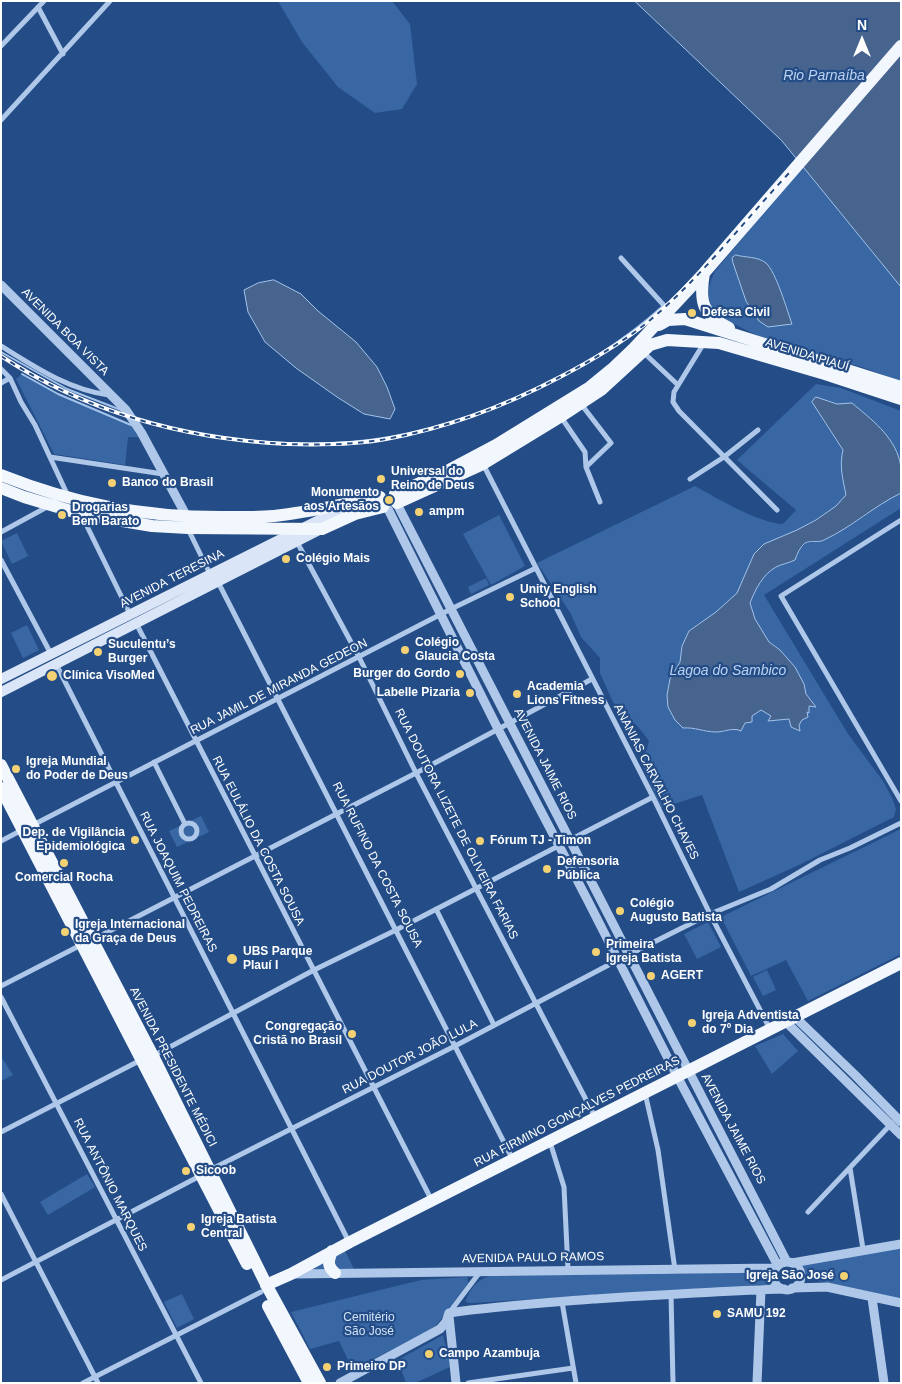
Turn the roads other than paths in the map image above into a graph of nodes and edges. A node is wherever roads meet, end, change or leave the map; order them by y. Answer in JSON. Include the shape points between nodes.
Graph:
{"nodes":[{"id":1,"x":44,"y":1,"type":"edge"},
{"id":2,"x":110,"y":1,"type":"edge"},
{"id":3,"x":38,"y":7,"type":"junction"},
{"id":4,"x":1,"y":46,"type":"edge"},
{"id":5,"x":901,"y":46,"type":"edge"},
{"id":6,"x":63,"y":54,"type":"junction"},
{"id":7,"x":1,"y":120,"type":"edge"},
{"id":8,"x":620,"y":258,"type":"dead end"},
{"id":9,"x":704,"y":273,"type":"junction"},
{"id":10,"x":1,"y":286,"type":"edge"},
{"id":11,"x":669,"y":311,"type":"junction"},
{"id":12,"x":694,"y":323,"type":"junction"},
{"id":13,"x":655,"y":333,"type":"junction"},
{"id":14,"x":758,"y":342,"type":"junction"},
{"id":15,"x":705,"y":343,"type":"junction"},
{"id":16,"x":719,"y":343,"type":"junction"},
{"id":17,"x":1,"y":346,"type":"edge"},
{"id":18,"x":643,"y":352,"type":"junction"},
{"id":19,"x":1,"y":369,"type":"edge"},
{"id":20,"x":10,"y":378,"type":"junction"},
{"id":21,"x":1,"y":383,"type":"edge"},
{"id":22,"x":678,"y":386,"type":"junction"},
{"id":23,"x":901,"y":387,"type":"edge"},
{"id":24,"x":112,"y":395,"type":"junction"},
{"id":25,"x":901,"y":399,"type":"edge"},
{"id":26,"x":581,"y":404,"type":"junction"},
{"id":27,"x":560,"y":417,"type":"junction"},
{"id":28,"x":758,"y":430,"type":"dead end"},
{"id":29,"x":50,"y":457,"type":"junction"},
{"id":30,"x":724,"y":457,"type":"junction"},
{"id":31,"x":483,"y":464,"type":"junction"},
{"id":32,"x":586,"y":467,"type":"junction"},
{"id":33,"x":163,"y":474,"type":"junction"},
{"id":34,"x":1,"y":475,"type":"edge"},
{"id":35,"x":690,"y":480,"type":"dead end"},
{"id":36,"x":1,"y":488,"type":"edge"},
{"id":37,"x":70,"y":499,"type":"junction"},
{"id":38,"x":355,"y":502,"type":"junction"},
{"id":39,"x":600,"y":502,"type":"dead end"},
{"id":40,"x":390,"y":503,"type":"junction"},
{"id":41,"x":50,"y":505,"type":"junction"},
{"id":42,"x":777,"y":510,"type":"dead end"},
{"id":43,"x":81,"y":514,"type":"junction"},
{"id":44,"x":901,"y":520,"type":"edge"},
{"id":45,"x":188,"y":522,"type":"junction"},
{"id":46,"x":230,"y":523,"type":"junction"},
{"id":47,"x":299,"y":528,"type":"junction"},
{"id":48,"x":322,"y":529,"type":"junction"},
{"id":49,"x":1,"y":532,"type":"edge"},
{"id":50,"x":297,"y":542,"type":"junction"},
{"id":51,"x":1,"y":560,"type":"edge"},
{"id":52,"x":536,"y":568,"type":"junction"},
{"id":53,"x":210,"y":574,"type":"junction"},
{"id":54,"x":218,"y":582,"type":"junction"},
{"id":55,"x":182,"y":588,"type":"junction"},
{"id":56,"x":187,"y":598,"type":"junction"},
{"id":57,"x":451,"y":609,"type":"junction"},
{"id":58,"x":130,"y":614,"type":"junction"},
{"id":59,"x":440,"y":614,"type":"junction"},
{"id":60,"x":136,"y":624,"type":"junction"},
{"id":61,"x":99,"y":629,"type":"junction"},
{"id":62,"x":105,"y":640,"type":"junction"},
{"id":63,"x":51,"y":654,"type":"junction"},
{"id":64,"x":359,"y":657,"type":"junction"},
{"id":65,"x":56,"y":664,"type":"junction"},
{"id":66,"x":1,"y":679,"type":"edge"},
{"id":67,"x":592,"y":679,"type":"junction"},
{"id":68,"x":1,"y":692,"type":"edge"},
{"id":69,"x":277,"y":699,"type":"junction"},
{"id":70,"x":509,"y":723,"type":"junction"},
{"id":71,"x":498,"y":729,"type":"junction"},
{"id":72,"x":196,"y":740,"type":"junction"},
{"id":73,"x":154,"y":762,"type":"junction"},
{"id":74,"x":2,"y":769,"type":"edge"},
{"id":75,"x":416,"y":773,"type":"junction"},
{"id":76,"x":115,"y":782,"type":"junction"},
{"id":77,"x":1,"y":788,"type":"edge"},
{"id":78,"x":653,"y":797,"type":"junction"},
{"id":79,"x":901,"y":801,"type":"edge"},
{"id":80,"x":337,"y":814,"type":"junction"},
{"id":81,"x":901,"y":823,"type":"edge"},
{"id":82,"x":185,"y":824,"type":"dead end"},
{"id":83,"x":28,"y":827,"type":"junction"},
{"id":84,"x":569,"y":839,"type":"junction"},
{"id":85,"x":1,"y":841,"type":"edge"},
{"id":86,"x":558,"y":845,"type":"junction"},
{"id":87,"x":255,"y":856,"type":"junction"},
{"id":88,"x":477,"y":888,"type":"junction"},
{"id":89,"x":598,"y":894,"type":"junction"},
{"id":90,"x":175,"y":898,"type":"junction"},
{"id":91,"x":588,"y":899,"type":"junction"},
{"id":92,"x":436,"y":909,"type":"junction"},
{"id":93,"x":710,"y":914,"type":"junction"},
{"id":94,"x":396,"y":930,"type":"junction"},
{"id":95,"x":87,"y":942,"type":"junction"},
{"id":96,"x":628,"y":955,"type":"junction"},
{"id":97,"x":618,"y":960,"type":"junction"},
{"id":98,"x":901,"y":963,"type":"edge"},
{"id":99,"x":314,"y":970,"type":"junction"},
{"id":100,"x":1,"y":986,"type":"edge"},
{"id":101,"x":1,"y":997,"type":"edge"},
{"id":102,"x":536,"y":1003,"type":"junction"},
{"id":103,"x":658,"y":1012,"type":"junction"},
{"id":104,"x":234,"y":1013,"type":"junction"},
{"id":105,"x":648,"y":1016,"type":"junction"},
{"id":106,"x":790,"y":1019,"type":"junction"},
{"id":107,"x":494,"y":1025,"type":"junction"},
{"id":108,"x":770,"y":1029,"type":"junction"},
{"id":109,"x":455,"y":1046,"type":"junction"},
{"id":110,"x":147,"y":1058,"type":"junction"},
{"id":111,"x":683,"y":1074,"type":"junction"},
{"id":112,"x":855,"y":1075,"type":"junction"},
{"id":113,"x":848,"y":1083,"type":"junction"},
{"id":114,"x":373,"y":1087,"type":"junction"},
{"id":115,"x":645,"y":1092,"type":"junction"},
{"id":116,"x":56,"y":1104,"type":"junction"},
{"id":117,"x":595,"y":1117,"type":"junction"},
{"id":118,"x":897,"y":1120,"type":"edge"},
{"id":119,"x":293,"y":1128,"type":"junction"},
{"id":120,"x":1,"y":1132,"type":"edge"},
{"id":121,"x":720,"y":1132,"type":"junction"},
{"id":122,"x":901,"y":1135,"type":"edge"},
{"id":123,"x":710,"y":1137,"type":"junction"},
{"id":124,"x":549,"y":1141,"type":"junction"},
{"id":125,"x":513,"y":1160,"type":"junction"},
{"id":126,"x":850,"y":1168,"type":"junction"},
{"id":127,"x":206,"y":1172,"type":"junction"},
{"id":128,"x":1,"y":1194,"type":"edge"},
{"id":129,"x":753,"y":1194,"type":"junction"},
{"id":130,"x":743,"y":1200,"type":"junction"},
{"id":131,"x":432,"y":1201,"type":"junction"},
{"id":132,"x":808,"y":1212,"type":"dead end"},
{"id":133,"x":116,"y":1219,"type":"junction"},
{"id":134,"x":350,"y":1242,"type":"junction"},
{"id":135,"x":901,"y":1244,"type":"edge"},
{"id":136,"x":863,"y":1249,"type":"junction"},
{"id":137,"x":332,"y":1252,"type":"junction"},
{"id":138,"x":36,"y":1262,"type":"junction"},
{"id":139,"x":789,"y":1262,"type":"junction"},
{"id":140,"x":777,"y":1267,"type":"junction"},
{"id":141,"x":568,"y":1270,"type":"junction"},
{"id":142,"x":675,"y":1270,"type":"junction"},
{"id":143,"x":480,"y":1272,"type":"junction"},
{"id":144,"x":335,"y":1273,"type":"junction"},
{"id":145,"x":291,"y":1274,"type":"junction"},
{"id":146,"x":1,"y":1280,"type":"edge"},
{"id":147,"x":264,"y":1288,"type":"junction"},
{"id":148,"x":788,"y":1289,"type":"junction"},
{"id":149,"x":761,"y":1290,"type":"junction"},
{"id":150,"x":671,"y":1294,"type":"junction"},
{"id":151,"x":460,"y":1298,"type":"junction"},
{"id":152,"x":872,"y":1298,"type":"junction"},
{"id":153,"x":562,"y":1302,"type":"junction"},
{"id":154,"x":901,"y":1303,"type":"edge"},
{"id":155,"x":474,"y":1310,"type":"junction"},
{"id":156,"x":449,"y":1314,"type":"junction"},
{"id":157,"x":177,"y":1335,"type":"junction"},
{"id":158,"x":303,"y":1362,"type":"junction"},
{"id":159,"x":573,"y":1368,"type":"junction"},
{"id":160,"x":96,"y":1380,"type":"edge"},
{"id":161,"x":83,"y":1383,"type":"edge"},
{"id":162,"x":200,"y":1383,"type":"edge"},
{"id":163,"x":309,"y":1383,"type":"edge"},
{"id":164,"x":320,"y":1383,"type":"edge"},
{"id":165,"x":340,"y":1383,"type":"edge"},
{"id":166,"x":456,"y":1383,"type":"edge"},
{"id":167,"x":468,"y":1383,"type":"edge"},
{"id":168,"x":576,"y":1383,"type":"edge"},
{"id":169,"x":673,"y":1383,"type":"edge"},
{"id":170,"x":757,"y":1383,"type":"edge"},
{"id":171,"x":884,"y":1383,"type":"edge"}],
"edges":[{"from":1,"to":3,"type":"street"},
{"from":2,"to":6,"type":"street"},
{"from":3,"to":4,"type":"street"},
{"from":3,"to":6,"type":"street"},
{"from":5,"to":9,"type":"main road"},
{"from":6,"to":7,"type":"street"},
{"from":8,"to":11,"type":"street"},
{"from":9,"to":11,"type":"main road"},
{"from":9,"to":14,"type":"main road","name":"AVENIDA PIAUÍ","via":[[702,298],[708,313],[716,322]]},
{"from":10,"to":24,"type":"street","name":"AVENIDA BOA VISTA"},
{"from":11,"to":13,"type":"main road"},
{"from":12,"to":13,"type":"main road","name":"AVENIDA PIAUÍ","via":[[673,318]]},
{"from":12,"to":14,"type":"main road","name":"AVENIDA PIAUÍ"},
{"from":12,"to":16,"type":"main road","via":[[682,323],[681,330]]},
{"from":13,"to":15,"type":"main road","name":"AVENIDA PIAUÍ","via":[[676,340]]},
{"from":13,"to":18,"type":"main road"},
{"from":13,"to":40,"type":"main road","via":[[590,387],[496,445]]},
{"from":14,"to":23,"type":"main road","name":"AVENIDA PIAUÍ"},
{"from":15,"to":16,"type":"main road","name":"AVENIDA PIAUÍ"},
{"from":15,"to":22,"type":"street"},
{"from":16,"to":25,"type":"main road","name":"AVENIDA PIAUÍ"},
{"from":17,"to":24,"type":"street","via":[[73,386]]},
{"from":18,"to":22,"type":"street"},
{"from":18,"to":26,"type":"main road"},
{"from":19,"to":20,"type":"street"},
{"from":20,"to":21,"type":"street"},
{"from":20,"to":29,"type":"street"},
{"from":22,"to":30,"type":"street","via":[[673,402]]},
{"from":24,"to":33,"type":"street","via":[[134,420]]},
{"from":26,"to":27,"type":"main road"},
{"from":26,"to":32,"type":"street","via":[[611,443]]},
{"from":27,"to":31,"type":"main road"},
{"from":27,"to":32,"type":"street","via":[[586,452]]},
{"from":28,"to":30,"type":"street"},
{"from":29,"to":33,"type":"street"},
{"from":29,"to":37,"type":"street"},
{"from":30,"to":35,"type":"street"},
{"from":30,"to":42,"type":"street"},
{"from":31,"to":40,"type":"main road"},
{"from":31,"to":52,"type":"street","name":"ANANIAS CARVALHO CHAVES"},
{"from":32,"to":39,"type":"street"},
{"from":33,"to":45,"type":"street"},
{"from":34,"to":37,"type":"main road"},
{"from":36,"to":41,"type":"main road"},
{"from":37,"to":45,"type":"main road"},
{"from":38,"to":40,"type":"main road"},
{"from":38,"to":46,"type":"main road"},
{"from":38,"to":47,"type":"main road","name":"AVENIDA TERESINA"},
{"from":40,"to":48,"type":"main road"},
{"from":40,"to":57,"type":"street","name":"AVENIDA JAIME RIOS"},
{"from":40,"to":59,"type":"street","name":"AVENIDA JAIME RIOS"},
{"from":41,"to":43,"type":"main road"},
{"from":41,"to":49,"type":"street"},
{"from":43,"to":45,"type":"main road","via":[[152,526]]},
{"from":43,"to":58,"type":"street"},
{"from":44,"to":79,"type":"street","via":[[781,596]]},
{"from":45,"to":46,"type":"main road"},
{"from":45,"to":53,"type":"street"},
{"from":46,"to":47,"type":"main road"},
{"from":47,"to":48,"type":"main road"},
{"from":47,"to":53,"type":"main road","name":"AVENIDA TERESINA"},
{"from":48,"to":50,"type":"main road","name":"AVENIDA TERESINA"},
{"from":50,"to":54,"type":"main road","name":"AVENIDA TERESINA"},
{"from":50,"to":64,"type":"street","name":"RUA DOUTORA LIZETE DE OLIVEIRA FARIAS"},
{"from":51,"to":63,"type":"street"},
{"from":52,"to":57,"type":"street","name":"RUA JAMIL DE MIRANDA GEDEON"},
{"from":52,"to":67,"type":"street","name":"ANANIAS CARVALHO CHAVES"},
{"from":53,"to":55,"type":"main road","name":"AVENIDA TERESINA"},
{"from":54,"to":56,"type":"main road","name":"AVENIDA TERESINA"},
{"from":54,"to":69,"type":"street","name":"RUA RUFINO DA COSTA SOUSA"},
{"from":55,"to":56,"type":"main road"},
{"from":55,"to":58,"type":"main road","name":"AVENIDA TERESINA"},
{"from":56,"to":60,"type":"main road","name":"AVENIDA TERESINA"},
{"from":57,"to":59,"type":"street","name":"RUA JAMIL DE MIRANDA GEDEON"},
{"from":57,"to":70,"type":"street","name":"AVENIDA JAIME RIOS"},
{"from":58,"to":61,"type":"main road","name":"AVENIDA TERESINA"},
{"from":59,"to":64,"type":"street","name":"RUA JAMIL DE MIRANDA GEDEON"},
{"from":59,"to":71,"type":"street","name":"AVENIDA JAIME RIOS"},
{"from":60,"to":62,"type":"main road","name":"AVENIDA TERESINA"},
{"from":60,"to":72,"type":"street","name":"RUA EULÁLIO DA COSTA SOUSA"},
{"from":61,"to":62,"type":"main road"},
{"from":61,"to":63,"type":"main road","name":"AVENIDA TERESINA"},
{"from":62,"to":65,"type":"main road","name":"AVENIDA TERESINA"},
{"from":63,"to":66,"type":"main road","name":"AVENIDA TERESINA"},
{"from":64,"to":69,"type":"street","name":"RUA JAMIL DE MIRANDA GEDEON"},
{"from":64,"to":75,"type":"street","name":"RUA DOUTORA LIZETE DE OLIVEIRA FARIAS"},
{"from":65,"to":68,"type":"main road","name":"AVENIDA TERESINA"},
{"from":65,"to":76,"type":"street","name":"RUA JOAQUIM PEDREIRAS"},
{"from":67,"to":70,"type":"street"},
{"from":67,"to":78,"type":"street","name":"ANANIAS CARVALHO CHAVES"},
{"from":69,"to":72,"type":"street","name":"RUA JAMIL DE MIRANDA GEDEON"},
{"from":69,"to":80,"type":"street","name":"RUA RUFINO DA COSTA SOUSA"},
{"from":70,"to":71,"type":"street"},
{"from":70,"to":84,"type":"street","name":"AVENIDA JAIME RIOS"},
{"from":71,"to":75,"type":"street"},
{"from":71,"to":86,"type":"street","name":"AVENIDA JAIME RIOS"},
{"from":72,"to":73,"type":"street","name":"RUA JAMIL DE MIRANDA GEDEON"},
{"from":72,"to":87,"type":"street","name":"RUA EULÁLIO DA COSTA SOUSA"},
{"from":73,"to":76,"type":"street","name":"RUA JAMIL DE MIRANDA GEDEON"},
{"from":73,"to":82,"type":"street"},
{"from":74,"to":83,"type":"main road","name":"AVENIDA PRESIDENTE MÉDICI"},
{"from":75,"to":80,"type":"street"},
{"from":75,"to":88,"type":"street","name":"RUA DOUTORA LIZETE DE OLIVEIRA FARIAS"},
{"from":76,"to":83,"type":"street","name":"RUA JAMIL DE MIRANDA GEDEON"},
{"from":76,"to":90,"type":"street","name":"RUA JOAQUIM PEDREIRAS"},
{"from":77,"to":83,"type":"main road","name":"AVENIDA PRESIDENTE MÉDICI"},
{"from":78,"to":84,"type":"street"},
{"from":78,"to":93,"type":"street","name":"ANANIAS CARVALHO CHAVES"},
{"from":80,"to":87,"type":"street"},
{"from":80,"to":94,"type":"street","name":"RUA RUFINO DA COSTA SOUSA"},
{"from":81,"to":93,"type":"street","via":[[820,860],[771,889]]},
{"from":83,"to":85,"type":"street","name":"RUA JAMIL DE MIRANDA GEDEON"},
{"from":83,"to":95,"type":"main road","name":"AVENIDA PRESIDENTE MÉDICI"},
{"from":84,"to":86,"type":"street"},
{"from":84,"to":89,"type":"street","name":"AVENIDA JAIME RIOS"},
{"from":86,"to":88,"type":"street"},
{"from":86,"to":91,"type":"street","name":"AVENIDA JAIME RIOS"},
{"from":87,"to":90,"type":"street"},
{"from":87,"to":99,"type":"street","name":"RUA EULÁLIO DA COSTA SOUSA"},
{"from":88,"to":92,"type":"street"},
{"from":88,"to":102,"type":"street","name":"RUA DOUTORA LIZETE DE OLIVEIRA FARIAS"},
{"from":89,"to":91,"type":"street"},
{"from":89,"to":96,"type":"street","name":"AVENIDA JAIME RIOS"},
{"from":90,"to":95,"type":"street"},
{"from":90,"to":104,"type":"street","name":"RUA JOAQUIM PEDREIRAS"},
{"from":91,"to":97,"type":"street","name":"AVENIDA JAIME RIOS"},
{"from":92,"to":94,"type":"street"},
{"from":92,"to":107,"type":"street"},
{"from":93,"to":96,"type":"street"},
{"from":93,"to":108,"type":"street","name":"ANANIAS CARVALHO CHAVES"},
{"from":94,"to":99,"type":"street"},
{"from":94,"to":109,"type":"street","name":"RUA RUFINO DA COSTA SOUSA"},
{"from":95,"to":100,"type":"street"},
{"from":95,"to":110,"type":"main road","name":"AVENIDA PRESIDENTE MÉDICI"},
{"from":96,"to":97,"type":"street"},
{"from":96,"to":103,"type":"street","name":"AVENIDA JAIME RIOS"},
{"from":97,"to":102,"type":"street","name":"RUA DOUTOR JOÃO LULA"},
{"from":97,"to":105,"type":"street","name":"AVENIDA JAIME RIOS"},
{"from":98,"to":106,"type":"main road","name":"RUA FIRMINO GONÇALVES PEDREIRAS"},
{"from":99,"to":104,"type":"street"},
{"from":99,"to":114,"type":"street","name":"RUA EULÁLIO DA COSTA SOUSA"},
{"from":101,"to":116,"type":"street","name":"RUA ANTÔNIO MARQUES"},
{"from":102,"to":107,"type":"street","name":"RUA DOUTOR JOÃO LULA"},
{"from":102,"to":117,"type":"street","name":"RUA DOUTORA LIZETE DE OLIVEIRA FARIAS"},
{"from":103,"to":105,"type":"street"},
{"from":103,"to":111,"type":"street","name":"AVENIDA JAIME RIOS"},
{"from":104,"to":110,"type":"street"},
{"from":104,"to":119,"type":"street","name":"RUA JOAQUIM PEDREIRAS"},
{"from":105,"to":111,"type":"street","name":"AVENIDA JAIME RIOS"},
{"from":106,"to":108,"type":"main road","name":"RUA FIRMINO GONÇALVES PEDREIRAS"},
{"from":106,"to":112,"type":"street"},
{"from":106,"to":113,"type":"street"},
{"from":107,"to":109,"type":"street","name":"RUA DOUTOR JOÃO LULA"},
{"from":108,"to":111,"type":"main road","name":"RUA FIRMINO GONÇALVES PEDREIRAS"},
{"from":109,"to":114,"type":"street","name":"RUA DOUTOR JOÃO LULA"},
{"from":109,"to":125,"type":"street","name":"RUA RUFINO DA COSTA SOUSA"},
{"from":110,"to":116,"type":"street"},
{"from":110,"to":127,"type":"main road","name":"AVENIDA PRESIDENTE MÉDICI"},
{"from":111,"to":115,"type":"main road","name":"RUA FIRMINO GONÇALVES PEDREIRAS"},
{"from":111,"to":121,"type":"street","name":"AVENIDA JAIME RIOS"},
{"from":111,"to":123,"type":"street","name":"AVENIDA JAIME RIOS"},
{"from":112,"to":113,"type":"street"},
{"from":112,"to":118,"type":"street"},
{"from":113,"to":118,"type":"street"},
{"from":114,"to":119,"type":"street","name":"RUA DOUTOR JOÃO LULA"},
{"from":114,"to":131,"type":"street","name":"RUA EULÁLIO DA COSTA SOUSA"},
{"from":115,"to":117,"type":"main road","name":"RUA FIRMINO GONÇALVES PEDREIRAS"},
{"from":115,"to":142,"type":"street"},
{"from":116,"to":120,"type":"street"},
{"from":116,"to":133,"type":"street","name":"RUA ANTÔNIO MARQUES"},
{"from":117,"to":124,"type":"main road","name":"RUA FIRMINO GONÇALVES PEDREIRAS"},
{"from":118,"to":122,"type":"street"},
{"from":118,"to":126,"type":"street"},
{"from":119,"to":127,"type":"street","name":"RUA DOUTOR JOÃO LULA"},
{"from":119,"to":134,"type":"street","name":"RUA JOAQUIM PEDREIRAS"},
{"from":121,"to":123,"type":"street"},
{"from":121,"to":129,"type":"street","name":"AVENIDA JAIME RIOS"},
{"from":123,"to":130,"type":"street","name":"AVENIDA JAIME RIOS"},
{"from":124,"to":125,"type":"main road","name":"RUA FIRMINO GONÇALVES PEDREIRAS"},
{"from":124,"to":141,"type":"street","via":[[564,1187]]},
{"from":125,"to":131,"type":"main road","name":"RUA FIRMINO GONÇALVES PEDREIRAS"},
{"from":126,"to":132,"type":"street"},
{"from":126,"to":136,"type":"street"},
{"from":127,"to":133,"type":"street","name":"RUA DOUTOR JOÃO LULA"},
{"from":127,"to":147,"type":"main road","name":"AVENIDA PRESIDENTE MÉDICI"},
{"from":128,"to":138,"type":"street"},
{"from":129,"to":130,"type":"street"},
{"from":129,"to":139,"type":"street","name":"AVENIDA JAIME RIOS"},
{"from":130,"to":140,"type":"street","name":"AVENIDA JAIME RIOS"},
{"from":131,"to":134,"type":"main road","name":"RUA FIRMINO GONÇALVES PEDREIRAS"},
{"from":133,"to":138,"type":"street","name":"RUA DOUTOR JOÃO LULA"},
{"from":133,"to":157,"type":"street","name":"RUA ANTÔNIO MARQUES"},
{"from":134,"to":137,"type":"main road","name":"RUA FIRMINO GONÇALVES PEDREIRAS"},
{"from":135,"to":136,"type":"street"},
{"from":136,"to":139,"type":"street"},
{"from":137,"to":144,"type":"main road","via":[[328,1263]]},
{"from":137,"to":145,"type":"main road","name":"RUA FIRMINO GONÇALVES PEDREIRAS"},
{"from":138,"to":146,"type":"street","name":"RUA DOUTOR JOÃO LULA"},
{"from":138,"to":160,"type":"street"},
{"from":139,"to":140,"type":"street"},
{"from":139,"to":148,"type":"street","via":[[798,1268],[801,1276],[799,1282]]},
{"from":140,"to":142,"type":"street","name":"AVENIDA PAULO RAMOS"},
{"from":140,"to":148,"type":"street","via":[[774,1280],[778,1286]]},
{"from":141,"to":142,"type":"street","name":"AVENIDA PAULO RAMOS"},
{"from":141,"to":143,"type":"street","name":"AVENIDA PAULO RAMOS"},
{"from":143,"to":144,"type":"street","name":"AVENIDA PAULO RAMOS"},
{"from":143,"to":151,"type":"street"},
{"from":144,"to":145,"type":"street","name":"AVENIDA PAULO RAMOS"},
{"from":145,"to":147,"type":"main road","name":"RUA FIRMINO GONÇALVES PEDREIRAS"},
{"from":147,"to":157,"type":"street","name":"RUA FIRMINO GONÇALVES PEDREIRAS"},
{"from":147,"to":158,"type":"main road","name":"AVENIDA PRESIDENTE MÉDICI"},
{"from":148,"to":149,"type":"street"},
{"from":148,"to":152,"type":"street","via":[[827,1287]]},
{"from":149,"to":150,"type":"street"},
{"from":149,"to":170,"type":"street"},
{"from":150,"to":153,"type":"street"},
{"from":150,"to":169,"type":"street"},
{"from":151,"to":155,"type":"street","via":[[465,1307]]},
{"from":151,"to":156,"type":"street"},
{"from":152,"to":154,"type":"street"},
{"from":152,"to":171,"type":"street"},
{"from":153,"to":155,"type":"street"},
{"from":153,"to":159,"type":"street"},
{"from":155,"to":156,"type":"street"},
{"from":156,"to":165,"type":"street","via":[[440,1329]]},
{"from":156,"to":166,"type":"street"},
{"from":157,"to":160,"type":"street","name":"RUA FIRMINO GONÇALVES PEDREIRAS"},
{"from":157,"to":162,"type":"street","name":"RUA ANTÔNIO MARQUES"},
{"from":158,"to":163,"type":"main road","name":"AVENIDA PRESIDENTE MÉDICI"},
{"from":158,"to":164,"type":"main road","name":"AVENIDA PRESIDENTE MÉDICI"},
{"from":159,"to":167,"type":"street"},
{"from":159,"to":168,"type":"street"},
{"from":160,"to":161,"type":"street","name":"RUA FIRMINO GONÇALVES PEDREIRAS"}]}
